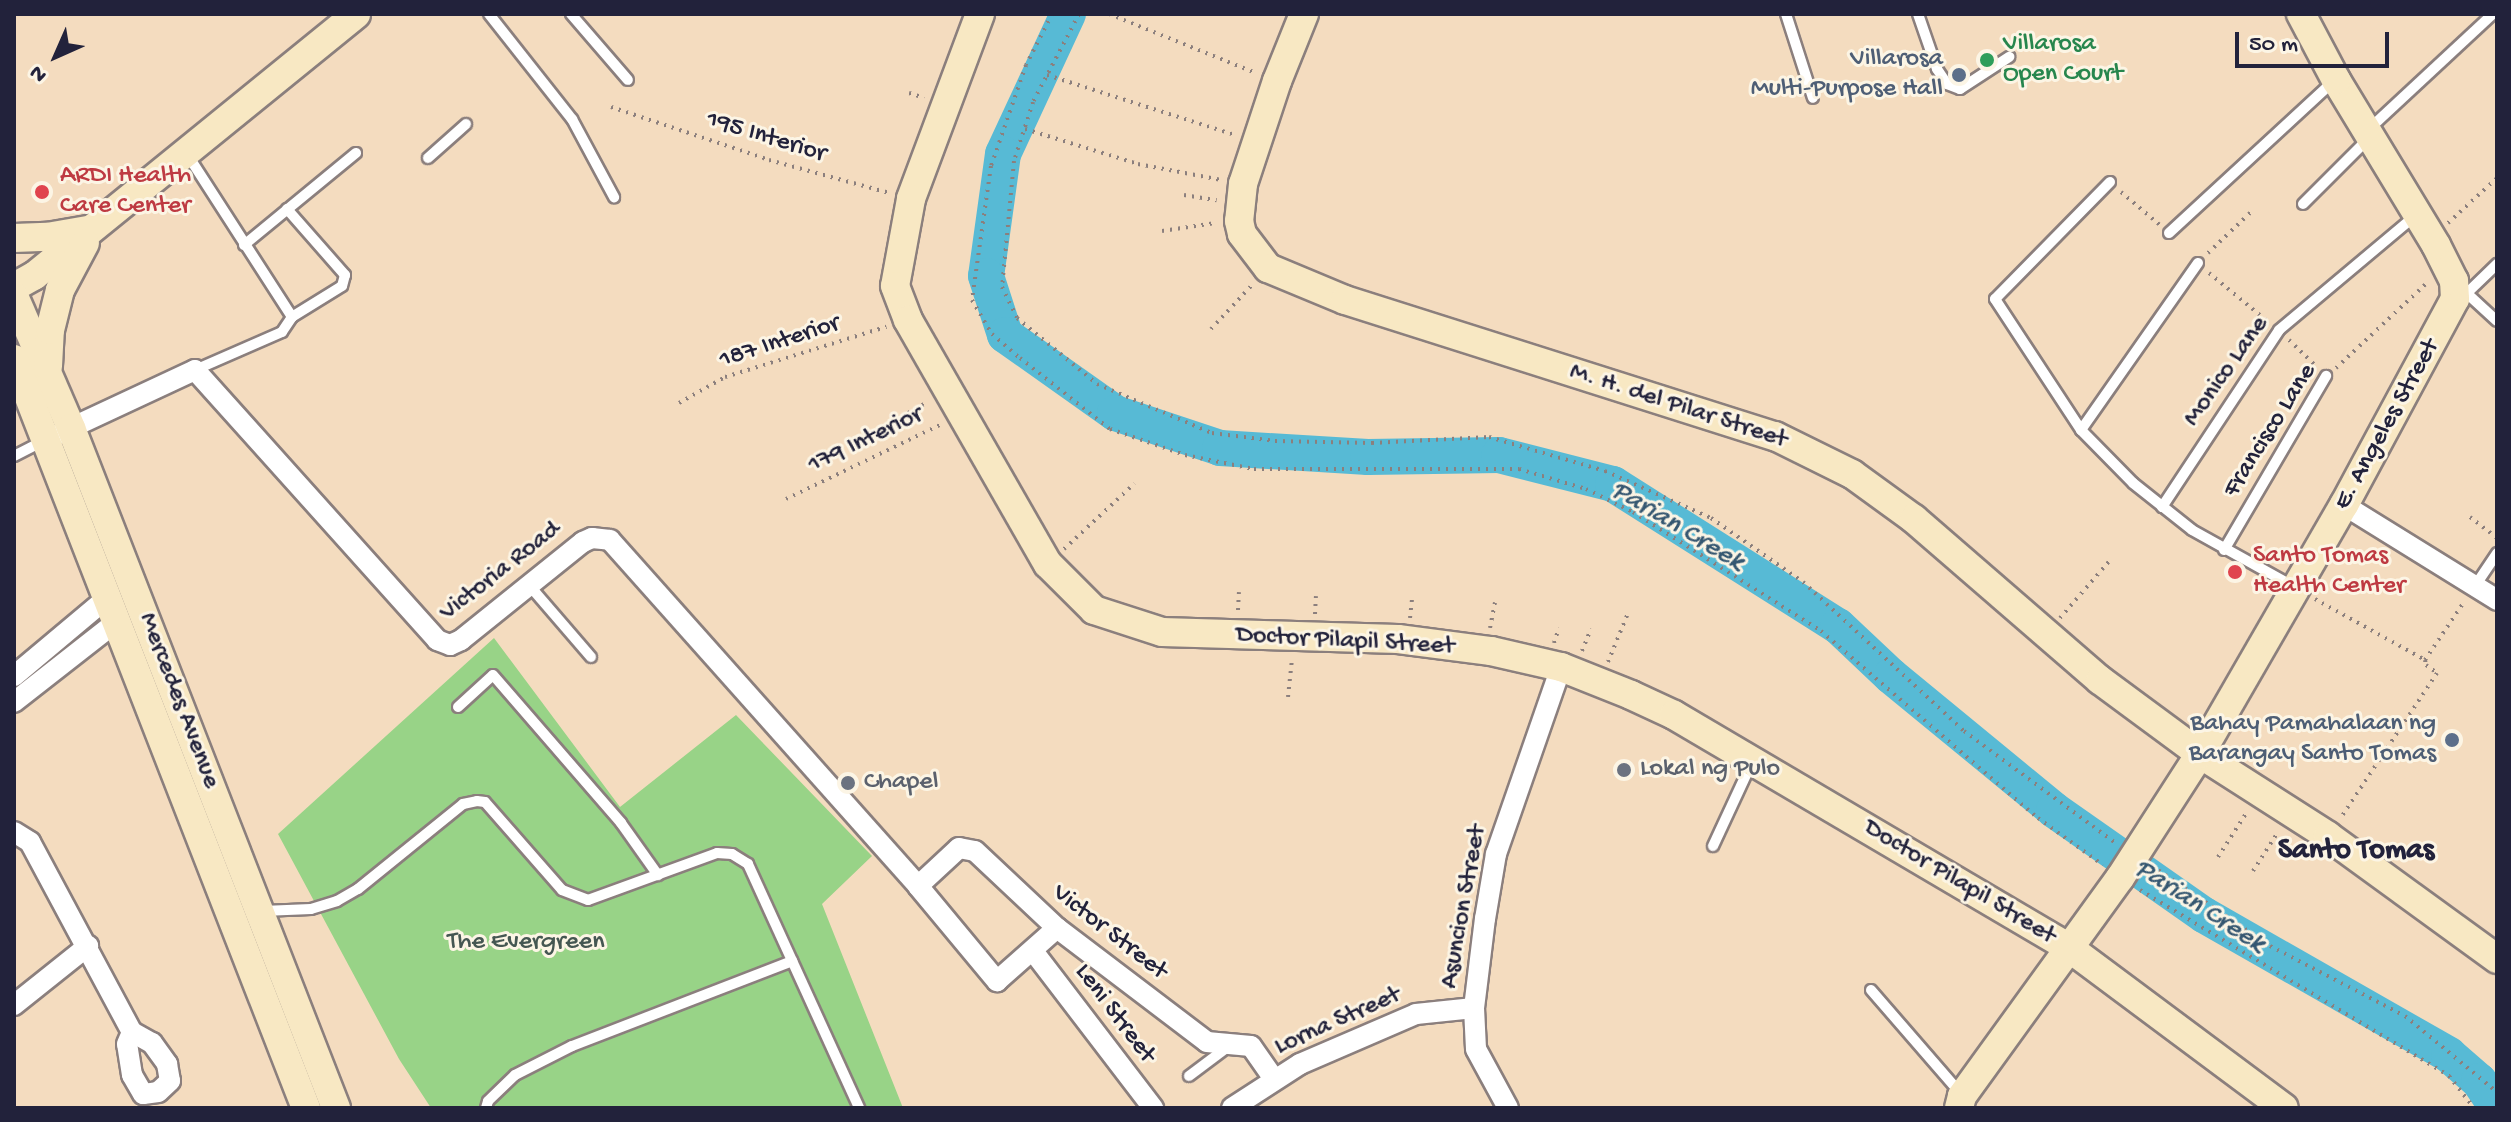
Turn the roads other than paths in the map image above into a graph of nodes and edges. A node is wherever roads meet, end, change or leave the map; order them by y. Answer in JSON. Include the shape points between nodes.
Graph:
{"nodes":[{"id":1,"x":356,"y":14,"type":"edge"},
{"id":2,"x":489,"y":14,"type":"edge"},
{"id":3,"x":571,"y":14,"type":"edge"},
{"id":4,"x":980,"y":14,"type":"edge"},
{"id":5,"x":1304,"y":14,"type":"edge"},
{"id":6,"x":1786,"y":14,"type":"edge"},
{"id":7,"x":1918,"y":14,"type":"edge"},
{"id":8,"x":2301,"y":14,"type":"edge"},
{"id":9,"x":2493,"y":14,"type":"edge"},
{"id":10,"x":2009,"y":57,"type":"dead end"},
{"id":11,"x":628,"y":80,"type":"dead end"},
{"id":12,"x":2336,"y":80,"type":"junction"},
{"id":13,"x":1813,"y":98,"type":"dead end"},
{"id":14,"x":466,"y":124,"type":"dead end"},
{"id":15,"x":2368,"y":134,"type":"junction"},
{"id":16,"x":186,"y":152,"type":"junction"},
{"id":17,"x":356,"y":153,"type":"dead end"},
{"id":18,"x":428,"y":158,"type":"dead end"},
{"id":19,"x":2110,"y":182,"type":"road end"},
{"id":20,"x":614,"y":197,"type":"dead end"},
{"id":21,"x":2303,"y":204,"type":"dead end"},
{"id":22,"x":287,"y":209,"type":"junction"},
{"id":23,"x":96,"y":224,"type":"junction"},
{"id":24,"x":2425,"y":226,"type":"junction"},
{"id":25,"x":2169,"y":233,"type":"road end"},
{"id":26,"x":14,"y":238,"type":"edge"},
{"id":27,"x":244,"y":245,"type":"junction"},
{"id":28,"x":2198,"y":263,"type":"road end"},
{"id":29,"x":2497,"y":264,"type":"edge"},
{"id":30,"x":2451,"y":284,"type":"junction"},
{"id":31,"x":14,"y":287,"type":"edge"},
{"id":32,"x":14,"y":296,"type":"edge"},
{"id":33,"x":292,"y":317,"type":"junction"},
{"id":34,"x":2497,"y":321,"type":"edge"},
{"id":35,"x":15,"y":361,"type":"edge"},
{"id":36,"x":48,"y":370,"type":"junction"},
{"id":37,"x":195,"y":370,"type":"junction"},
{"id":38,"x":2326,"y":376,"type":"road end"},
{"id":39,"x":2081,"y":430,"type":"junction"},
{"id":40,"x":60,"y":433,"type":"junction"},
{"id":41,"x":14,"y":456,"type":"edge"},
{"id":42,"x":2344,"y":505,"type":"junction"},
{"id":43,"x":2162,"y":507,"type":"junction"},
{"id":44,"x":2224,"y":550,"type":"junction"},
{"id":45,"x":2497,"y":553,"type":"edge"},
{"id":46,"x":529,"y":585,"type":"junction"},
{"id":47,"x":2475,"y":586,"type":"junction"},
{"id":48,"x":2296,"y":588,"type":"junction"},
{"id":49,"x":2497,"y":600,"type":"edge"},
{"id":50,"x":112,"y":610,"type":"junction"},
{"id":51,"x":591,"y":657,"type":"dead end"},
{"id":52,"x":1561,"y":667,"type":"junction"},
{"id":53,"x":14,"y":676,"type":"edge"},
{"id":54,"x":15,"y":698,"type":"edge"},
{"id":55,"x":458,"y":707,"type":"dead end"},
{"id":56,"x":2200,"y":754,"type":"junction"},
{"id":57,"x":1752,"y":761,"type":"junction"},
{"id":58,"x":14,"y":832,"type":"edge"},
{"id":59,"x":1713,"y":846,"type":"dead end"},
{"id":60,"x":658,"y":875,"type":"junction"},
{"id":61,"x":918,"y":886,"type":"junction"},
{"id":62,"x":260,"y":912,"type":"junction"},
{"id":63,"x":233,"y":918,"type":"junction"},
{"id":64,"x":1057,"y":928,"type":"junction"},
{"id":65,"x":88,"y":946,"type":"junction"},
{"id":66,"x":2068,"y":947,"type":"junction"},
{"id":67,"x":1033,"y":951,"type":"junction"},
{"id":68,"x":2497,"y":959,"type":"edge"},
{"id":69,"x":792,"y":961,"type":"junction"},
{"id":70,"x":1871,"y":990,"type":"dead end"},
{"id":71,"x":14,"y":1005,"type":"edge"},
{"id":72,"x":1474,"y":1008,"type":"junction"},
{"id":73,"x":132,"y":1032,"type":"dead end"},
{"id":74,"x":1232,"y":1043,"type":"junction"},
{"id":75,"x":1189,"y":1076,"type":"dead end"},
{"id":76,"x":1274,"y":1079,"type":"junction"},
{"id":77,"x":1960,"y":1102,"type":"edge"},
{"id":78,"x":1504,"y":1107,"type":"edge"},
{"id":79,"x":306,"y":1108,"type":"edge"},
{"id":80,"x":336,"y":1108,"type":"edge"},
{"id":81,"x":486,"y":1108,"type":"edge"},
{"id":82,"x":859,"y":1108,"type":"edge"},
{"id":83,"x":1153,"y":1108,"type":"edge"},
{"id":84,"x":1232,"y":1108,"type":"edge"},
{"id":85,"x":2284,"y":1108,"type":"edge"}],
"edges":[{"from":1,"to":16,"type":"street"},
{"from":2,"to":20,"type":"lane","via":[[572,119]]},
{"from":3,"to":11,"type":"lane"},
{"from":4,"to":52,"type":"street","name":"Doctor Pilapil Street","via":[[911,199],[895,286],[908,320],[1048,564],[1094,610],[1162,632],[1398,639]]},
{"from":5,"to":56,"type":"street","name":"M. H. del Pilar Street","via":[[1237,202],[1246,242],[1268,268],[1345,300],[1785,440],[1852,474],[1914,519],[2100,680]]},
{"from":6,"to":13,"type":"lane"},
{"from":7,"to":10,"type":"lane","via":[[1947,84],[1960,89]]},
{"from":8,"to":12,"type":"street"},
{"from":9,"to":15,"type":"lane"},
{"from":12,"to":15,"type":"street"},
{"from":12,"to":25,"type":"lane"},
{"from":14,"to":18,"type":"lane"},
{"from":15,"to":21,"type":"lane"},
{"from":15,"to":24,"type":"street"},
{"from":16,"to":23,"type":"street"},
{"from":16,"to":27,"type":"lane"},
{"from":17,"to":22,"type":"lane"},
{"from":19,"to":39,"type":"lane","via":[[1995,299]]},
{"from":22,"to":27,"type":"lane"},
{"from":22,"to":33,"type":"lane","via":[[345,275],[342,286]]},
{"from":23,"to":26,"type":"street","via":[[47,237]]},
{"from":23,"to":31,"type":"street"},
{"from":23,"to":36,"type":"street","via":[[60,290]]},
{"from":24,"to":30,"type":"street"},
{"from":24,"to":43,"type":"lane","name":"Monico Lane","via":[[2279,330]]},
{"from":27,"to":33,"type":"lane"},
{"from":28,"to":39,"type":"lane"},
{"from":29,"to":30,"type":"lane"},
{"from":30,"to":34,"type":"lane"},
{"from":30,"to":42,"type":"street","name":"E. Angeles Street","via":[[2455,299]]},
{"from":32,"to":36,"type":"street","name":"Mercedes Avenue"},
{"from":33,"to":37,"type":"lane","via":[[282,332]]},
{"from":35,"to":40,"type":"street","name":"Mercedes Avenue"},
{"from":36,"to":40,"type":"street","name":"Mercedes Avenue"},
{"from":37,"to":40,"type":"street"},
{"from":37,"to":46,"type":"street","name":"Victoria Road","via":[[444,644],[461,640]]},
{"from":38,"to":44,"type":"lane","name":"Francisco Lane"},
{"from":39,"to":43,"type":"lane"},
{"from":40,"to":41,"type":"lane"},
{"from":40,"to":50,"type":"street","name":"Mercedes Avenue"},
{"from":40,"to":62,"type":"street","name":"Mercedes Avenue"},
{"from":42,"to":47,"type":"street"},
{"from":42,"to":48,"type":"street","name":"E. Angeles Street"},
{"from":43,"to":44,"type":"lane"},
{"from":44,"to":48,"type":"lane"},
{"from":45,"to":47,"type":"lane"},
{"from":46,"to":51,"type":"lane"},
{"from":46,"to":61,"type":"street","name":"Victoria Road","via":[[592,538],[618,546]]},
{"from":47,"to":49,"type":"street"},
{"from":48,"to":56,"type":"street","name":"E. Angeles Street"},
{"from":50,"to":53,"type":"street"},
{"from":50,"to":54,"type":"street"},
{"from":50,"to":63,"type":"street","name":"Mercedes Avenue"},
{"from":52,"to":57,"type":"street","name":"Doctor Pilapil Street","via":[[1674,715]]},
{"from":52,"to":72,"type":"street","name":"Asuncion Street","via":[[1496,854]]},
{"from":55,"to":60,"type":"lane","via":[[493,675],[621,823]]},
{"from":56,"to":66,"type":"street","name":"E. Angeles Street"},
{"from":56,"to":68,"type":"street","name":"M. H. del Pilar Street","via":[[2328,836]]},
{"from":57,"to":59,"type":"lane"},
{"from":57,"to":66,"type":"street","name":"Doctor Pilapil Street"},
{"from":58,"to":65,"type":"street","via":[[30,842]]},
{"from":60,"to":62,"type":"lane","via":[[588,900],[562,890],[485,802],[477,801],[463,804],[337,901],[311,909]]},
{"from":60,"to":69,"type":"lane","via":[[717,853],[741,859],[748,864]]},
{"from":61,"to":64,"type":"street","name":"Victor Street","via":[[959,848],[975,851]]},
{"from":61,"to":67,"type":"street","via":[[997,981]]},
{"from":62,"to":63,"type":"lane"},
{"from":62,"to":80,"type":"street","name":"Mercedes Avenue"},
{"from":63,"to":79,"type":"street","name":"Mercedes Avenue"},
{"from":64,"to":67,"type":"street"},
{"from":64,"to":74,"type":"street","name":"Victor Street","via":[[1207,1042]]},
{"from":65,"to":71,"type":"street"},
{"from":65,"to":73,"type":"street"},
{"from":66,"to":77,"type":"street","name":"E. Angeles Street"},
{"from":66,"to":85,"type":"street","name":"Doctor Pilapil Street"},
{"from":67,"to":83,"type":"street","name":"Leni Street"},
{"from":69,"to":81,"type":"lane","via":[[572,1046],[515,1075]]},
{"from":69,"to":82,"type":"lane"},
{"from":70,"to":77,"type":"lane"},
{"from":72,"to":76,"type":"street","name":"Lorna Street","via":[[1416,1014]]},
{"from":72,"to":78,"type":"street","name":"Asuncion Street","via":[[1476,1049]]},
{"from":74,"to":75,"type":"lane"},
{"from":74,"to":76,"type":"street","name":"Victor Street","via":[[1251,1046]]},
{"from":76,"to":84,"type":"street","name":"Lorna Street"}]}
